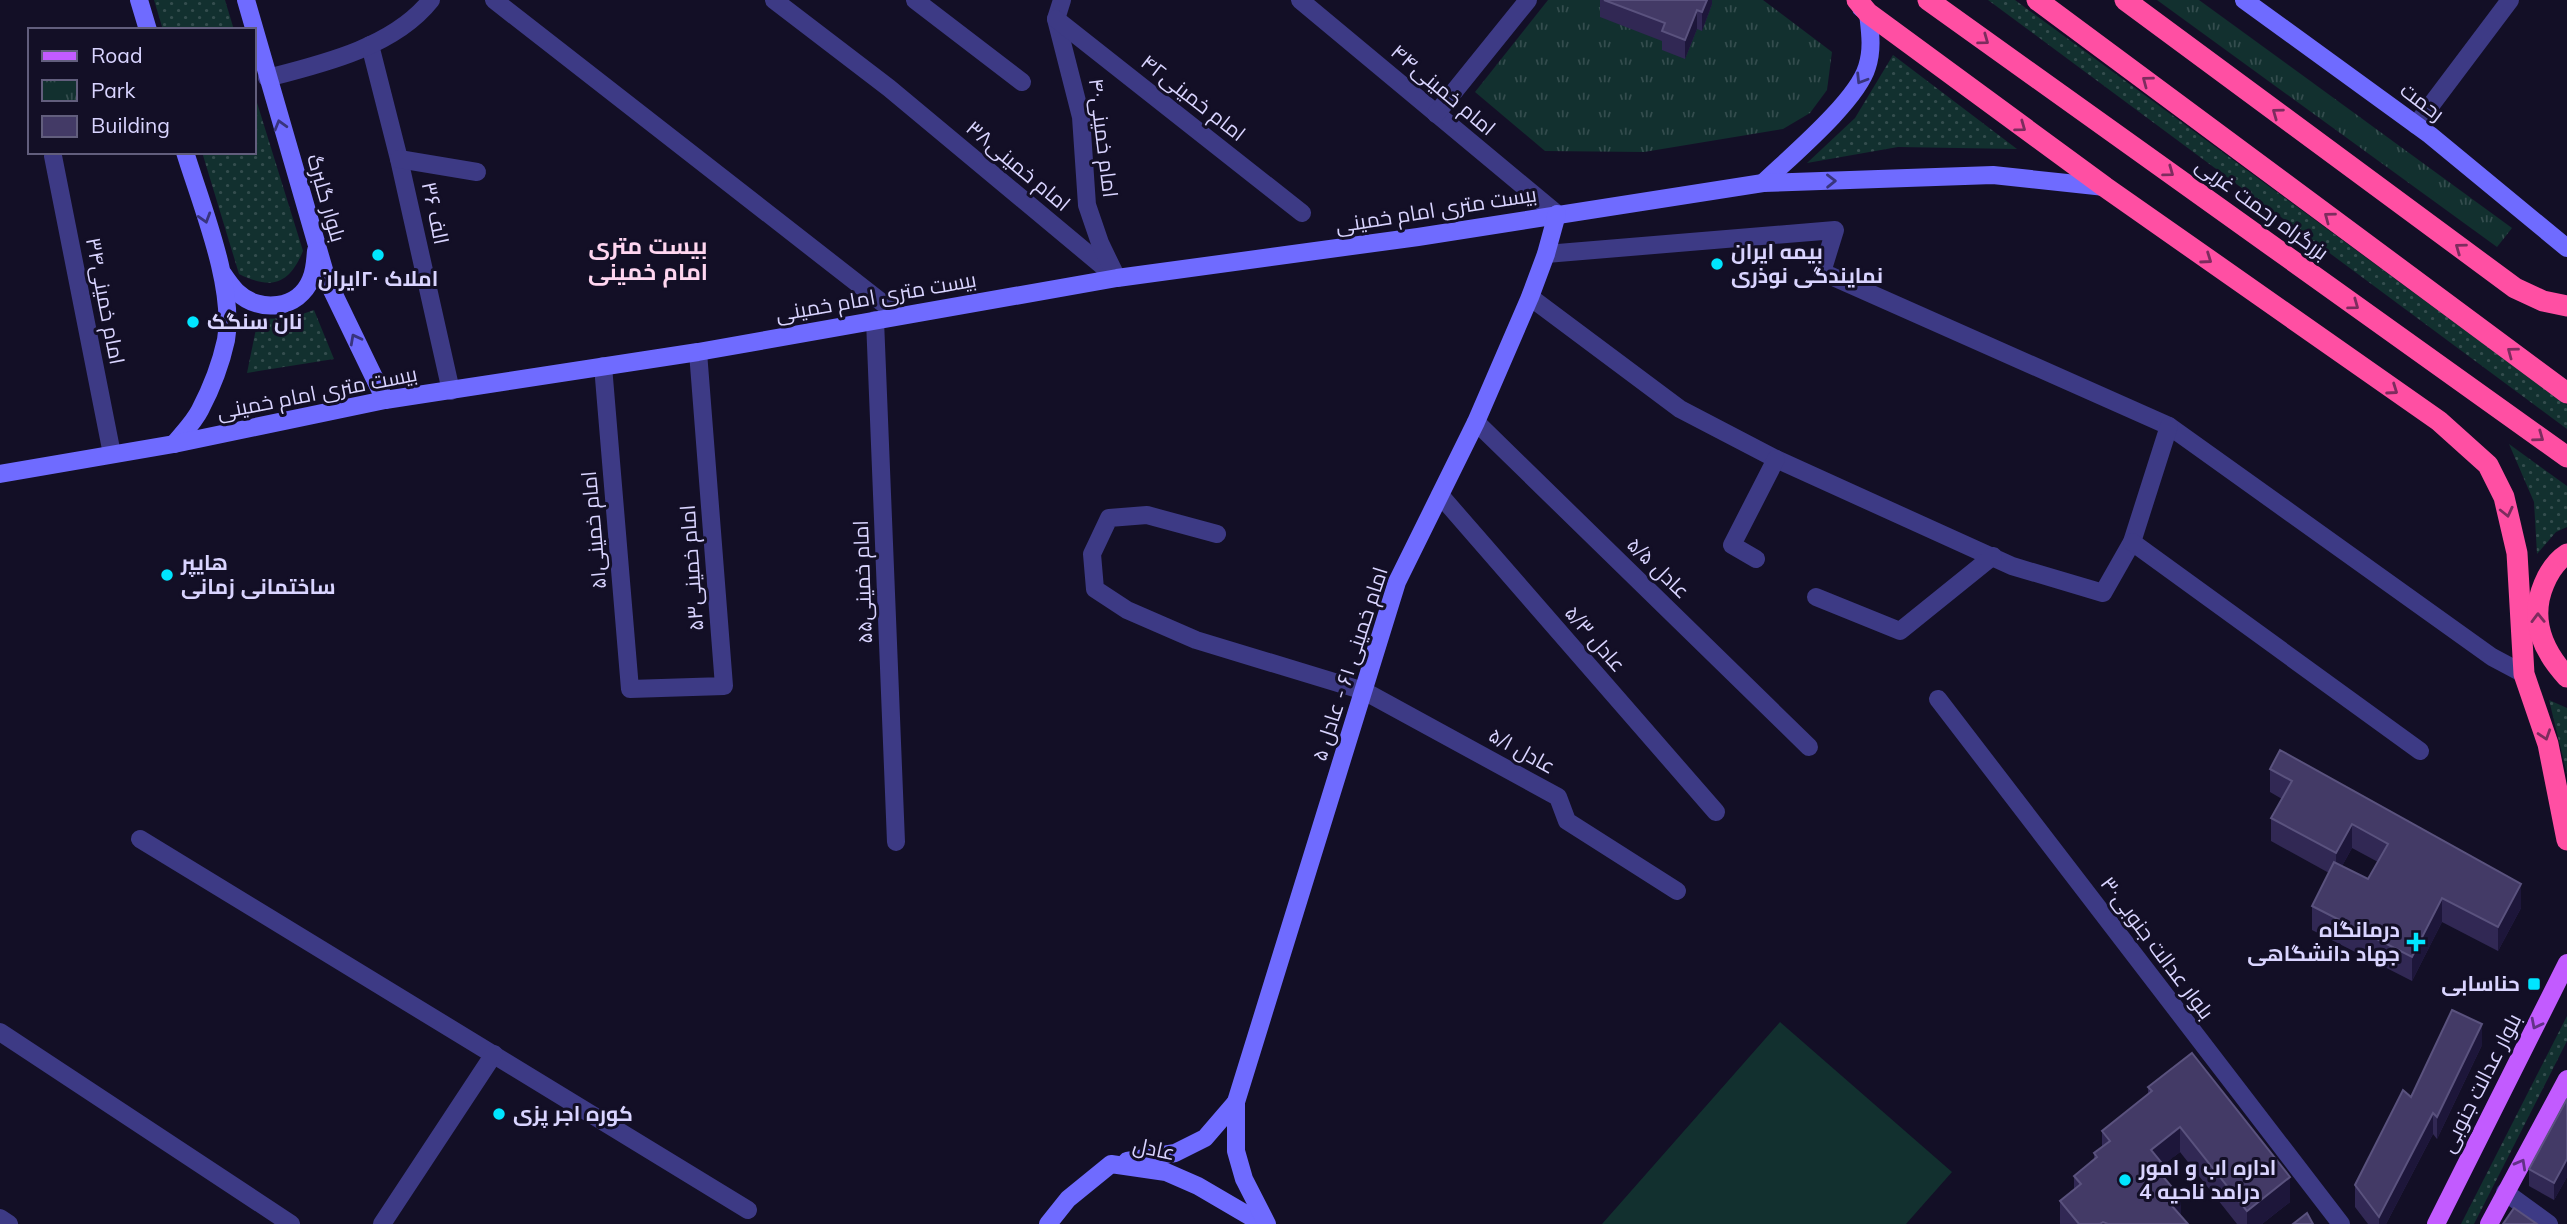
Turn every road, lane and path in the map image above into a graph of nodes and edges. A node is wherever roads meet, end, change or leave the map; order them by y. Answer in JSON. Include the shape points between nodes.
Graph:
{"nodes":[{"id":1,"x":139,"y":0,"type":"edge"},
{"id":2,"x":246,"y":0,"type":"edge"},
{"id":3,"x":431,"y":0,"type":"edge"},
{"id":4,"x":494,"y":0,"type":"edge"},
{"id":5,"x":774,"y":0,"type":"edge"},
{"id":6,"x":915,"y":0,"type":"edge"},
{"id":7,"x":1062,"y":0,"type":"edge"},
{"id":8,"x":1300,"y":0,"type":"edge"},
{"id":9,"x":1528,"y":0,"type":"edge"},
{"id":10,"x":1851,"y":0,"type":"edge"},
{"id":11,"x":1928,"y":0,"type":"edge"},
{"id":12,"x":2037,"y":0,"type":"edge"},
{"id":13,"x":2124,"y":0,"type":"edge"},
{"id":14,"x":2244,"y":0,"type":"edge"},
{"id":15,"x":2510,"y":0,"type":"edge"},
{"id":16,"x":1863,"y":7,"type":"edge"},
{"id":17,"x":1056,"y":19,"type":"junction"},
{"id":18,"x":147,"y":28,"type":"edge"},
{"id":19,"x":254,"y":28,"type":"edge"},
{"id":20,"x":256,"y":37,"type":"edge"},
{"id":21,"x":370,"y":45,"type":"junction"},
{"id":22,"x":267,"y":78,"type":"junction"},
{"id":23,"x":1022,"y":82,"type":"dead end"},
{"id":24,"x":1436,"y":114,"type":"junction"},
{"id":25,"x":2416,"y":125,"type":"junction"},
{"id":26,"x":186,"y":154,"type":"edge"},
{"id":27,"x":53,"y":156,"type":"dead end"},
{"id":28,"x":400,"y":159,"type":"junction"},
{"id":29,"x":477,"y":172,"type":"dead end"},
{"id":30,"x":1763,"y":183,"type":"junction"},
{"id":31,"x":2105,"y":187,"type":"junction"},
{"id":32,"x":1302,"y":213,"type":"dead end"},
{"id":33,"x":1557,"y":214,"type":"junction"},
{"id":34,"x":316,"y":248,"type":"junction"},
{"id":35,"x":2567,"y":248,"type":"edge"},
{"id":36,"x":1546,"y":254,"type":"junction"},
{"id":37,"x":221,"y":271,"type":"junction"},
{"id":38,"x":1117,"y":278,"type":"junction"},
{"id":39,"x":1530,"y":297,"type":"junction"},
{"id":40,"x":2567,"y":306,"type":"edge"},
{"id":41,"x":898,"y":316,"type":"junction"},
{"id":42,"x":875,"y":320,"type":"junction"},
{"id":43,"x":698,"y":352,"type":"junction"},
{"id":44,"x":603,"y":366,"type":"junction"},
{"id":45,"x":451,"y":391,"type":"junction"},
{"id":46,"x":2567,"y":393,"type":"edge"},
{"id":47,"x":384,"y":400,"type":"junction"},
{"id":48,"x":1476,"y":422,"type":"junction"},
{"id":49,"x":2169,"y":426,"type":"junction"},
{"id":50,"x":174,"y":444,"type":"junction"},
{"id":51,"x":112,"y":454,"type":"junction"},
{"id":52,"x":2567,"y":457,"type":"edge"},
{"id":53,"x":1776,"y":459,"type":"junction"},
{"id":54,"x":0,"y":474,"type":"edge"},
{"id":55,"x":1440,"y":495,"type":"junction"},
{"id":56,"x":1217,"y":534,"type":"dead end"},
{"id":57,"x":2133,"y":542,"type":"junction"},
{"id":58,"x":2567,"y":554,"type":"edge"},
{"id":59,"x":1993,"y":556,"type":"junction"},
{"id":60,"x":1756,"y":559,"type":"dead end"},
{"id":61,"x":1816,"y":597,"type":"dead end"},
{"id":62,"x":2524,"y":674,"type":"junction"},
{"id":63,"x":2567,"y":677,"type":"edge"},
{"id":64,"x":630,"y":690,"type":"joint"},
{"id":65,"x":1364,"y":691,"type":"junction"},
{"id":66,"x":1938,"y":699,"type":"dead end"},
{"id":67,"x":1809,"y":747,"type":"dead end"},
{"id":68,"x":2420,"y":751,"type":"dead end"},
{"id":69,"x":1716,"y":812,"type":"dead end"},
{"id":70,"x":140,"y":839,"type":"dead end"},
{"id":71,"x":2567,"y":840,"type":"edge"},
{"id":72,"x":896,"y":842,"type":"dead end"},
{"id":73,"x":1677,"y":891,"type":"dead end"},
{"id":74,"x":2567,"y":962,"type":"edge"},
{"id":75,"x":0,"y":1032,"type":"edge"},
{"id":76,"x":494,"y":1054,"type":"junction"},
{"id":77,"x":2567,"y":1079,"type":"edge"},
{"id":78,"x":1236,"y":1102,"type":"junction"},
{"id":79,"x":1111,"y":1164,"type":"junction"},
{"id":80,"x":2505,"y":1192,"type":"junction"},
{"id":81,"x":748,"y":1210,"type":"dead end"},
{"id":82,"x":0,"y":1218,"type":"edge"},
{"id":83,"x":9,"y":1224,"type":"edge"},
{"id":84,"x":291,"y":1224,"type":"edge"},
{"id":85,"x":382,"y":1224,"type":"edge"},
{"id":86,"x":1048,"y":1224,"type":"edge"},
{"id":87,"x":1265,"y":1224,"type":"edge"},
{"id":88,"x":2341,"y":1224,"type":"edge"},
{"id":89,"x":2436,"y":1224,"type":"edge"},
{"id":90,"x":2489,"y":1224,"type":"edge"},
{"id":91,"x":2549,"y":1224,"type":"edge"}],
"edges":[{"from":1,"to":18,"type":"street"},
{"from":2,"to":19,"type":"street","name":"بلوار گلبرگ"},
{"from":3,"to":21,"type":"street","via":[[384,40]]},
{"from":4,"to":41,"type":"street"},
{"from":5,"to":38,"type":"street","name":"امام خمینی۳۸","via":[[889,88]]},
{"from":6,"to":23,"type":"street"},
{"from":7,"to":17,"type":"street"},
{"from":8,"to":24,"type":"street","name":"۴۴امام خمینی"},
{"from":9,"to":24,"type":"street"},
{"from":10,"to":16,"type":"street"},
{"from":11,"to":52,"type":"highway","name":"بزرگراه رحمت غربی","one_way":true},
{"from":46,"to":12,"type":"highway","name":"بزرگراه رحمت غربی","one_way":true},
{"from":40,"to":13,"type":"highway","one_way":true,"via":[[2515,289]]},
{"from":14,"to":25,"type":"street","name":"رحمت"},
{"from":15,"to":25,"type":"street"},
{"from":16,"to":30,"type":"street","one_way":true,"via":[[1871,48],[1867,70],[1824,125]]},
{"from":16,"to":31,"type":"highway","one_way":true},
{"from":17,"to":32,"type":"street","name":"امام خمینی۴۲"},
{"from":17,"to":38,"type":"street","name":"امام خمینی۴۰","via":[[1081,117],[1087,205]]},
{"from":20,"to":22,"type":"street","name":"بلوار گلبرگ"},
{"from":21,"to":22,"type":"street","via":[[327,63]]},
{"from":21,"to":28,"type":"street","name":"۳۶ الف"},
{"from":34,"to":22,"type":"street","name":"بلوار گلبرگ","one_way":true},
{"from":24,"to":33,"type":"street","name":"۴۴امام خمینی"},
{"from":25,"to":35,"type":"street","name":"رحمت"},
{"from":26,"to":37,"type":"street","one_way":true},
{"from":27,"to":51,"type":"street","name":"امام خمینی۳۴"},
{"from":28,"to":29,"type":"street"},
{"from":28,"to":45,"type":"street","name":"۳۶ الف"},
{"from":30,"to":31,"type":"street","name":"بیست متری امام خمینی","one_way":true,"via":[[1993,175]]},
{"from":30,"to":33,"type":"street","name":"بیست متری امام خمینی"},
{"from":31,"to":62,"type":"highway","one_way":true,"via":[[2438,421],[2488,466],[2504,497],[2517,553]]},
{"from":33,"to":36,"type":"street","name":"امام خمینی ۶۱ - عادل ۵"},
{"from":33,"to":38,"type":"street","name":"بیست متری امام خمینی"},
{"from":34,"to":37,"type":"street","via":[[310,281],[288,303],[270,307],[254,303],[237,292]]},
{"from":47,"to":34,"type":"street","name":"بلوار گلبرگ","one_way":true,"via":[[340,311]]},
{"from":36,"to":39,"type":"street","name":"امام خمینی ۶۱ - عادل ۵"},
{"from":36,"to":49,"type":"street","via":[[1835,230],[1822,272]]},
{"from":37,"to":50,"type":"street","via":[[226,339],[199,412]]},
{"from":38,"to":41,"type":"street","name":"بیست متری امام خمینی"},
{"from":39,"to":48,"type":"street","name":"امام خمینی ۶۱ - عادل ۵"},
{"from":39,"to":53,"type":"street","via":[[1680,409]]},
{"from":41,"to":42,"type":"street","name":"بیست متری امام خمینی"},
{"from":42,"to":43,"type":"street","name":"بیست متری امام خمینی"},
{"from":42,"to":72,"type":"street","name":"امام خمینی۵۵"},
{"from":43,"to":44,"type":"street","name":"بیست متری امام خمینی"},
{"from":43,"to":64,"type":"street","name":"امام خمینی۵۳","via":[[724,686]]},
{"from":44,"to":45,"type":"street","name":"بیست متری امام خمینی"},
{"from":44,"to":64,"type":"street","name":"امام خمینی۵۱"},
{"from":45,"to":47,"type":"street","name":"بیست متری امام خمینی"},
{"from":47,"to":50,"type":"street","name":"بیست متری امام خمینی"},
{"from":48,"to":55,"type":"street","name":"امام خمینی ۶۱ - عادل ۵"},
{"from":48,"to":67,"type":"street","name":"عادل ۵/۵"},
{"from":49,"to":57,"type":"street"},
{"from":49,"to":62,"type":"street","via":[[2492,657]]},
{"from":50,"to":51,"type":"street","name":"بیست متری امام خمینی"},
{"from":51,"to":54,"type":"street","name":"بیست متری امام خمینی"},
{"from":53,"to":59,"type":"street"},
{"from":53,"to":60,"type":"street","via":[[1732,545]]},
{"from":55,"to":65,"type":"street","name":"امام خمینی ۶۱ - عادل ۵","via":[[1397,582]]},
{"from":55,"to":69,"type":"street","name":"عادل ۵/۳"},
{"from":56,"to":65,"type":"street","name":"عادل ۵/۱","via":[[1147,515],[1109,518],[1092,554],[1095,589],[1127,610],[1196,640]]},
{"from":57,"to":59,"type":"street","via":[[2103,593]]},
{"from":57,"to":68,"type":"street"},
{"from":63,"to":58,"type":"highway","one_way":true,"via":[[2554,663],[2538,630],[2536,609],[2549,572]]},
{"from":59,"to":61,"type":"street","via":[[1900,631]]},
{"from":62,"to":71,"type":"highway","one_way":true,"via":[[2548,744]]},
{"from":65,"to":73,"type":"street","name":"عادل ۵/۱","via":[[1558,797],[1567,821]]},
{"from":65,"to":78,"type":"street","name":"امام خمینی ۶۱ - عادل ۵"},
{"from":66,"to":88,"type":"street","name":"بلوار عدالت جنوبی۳۰"},
{"from":70,"to":76,"type":"street"},
{"from":74,"to":89,"type":"main road","name":"بلوار عدالت جنوبی","one_way":true},
{"from":75,"to":84,"type":"street"},
{"from":76,"to":81,"type":"street"},
{"from":76,"to":85,"type":"street"},
{"from":80,"to":77,"type":"main road","one_way":true},
{"from":78,"to":79,"type":"street","name":"امام خمینی ۶۱ - عادل ۵","via":[[1205,1138],[1175,1153]]},
{"from":78,"to":87,"type":"street","name":"امام خمینی ۶۱ - عادل ۵","via":[[1236,1151]]},
{"from":79,"to":86,"type":"street","name":"عادل","via":[[1068,1199]]},
{"from":79,"to":87,"type":"street","name":"عادل","via":[[1166,1172]]},
{"from":80,"to":90,"type":"main road"},
{"from":80,"to":91,"type":"street"},
{"from":82,"to":83,"type":"street"}]}
